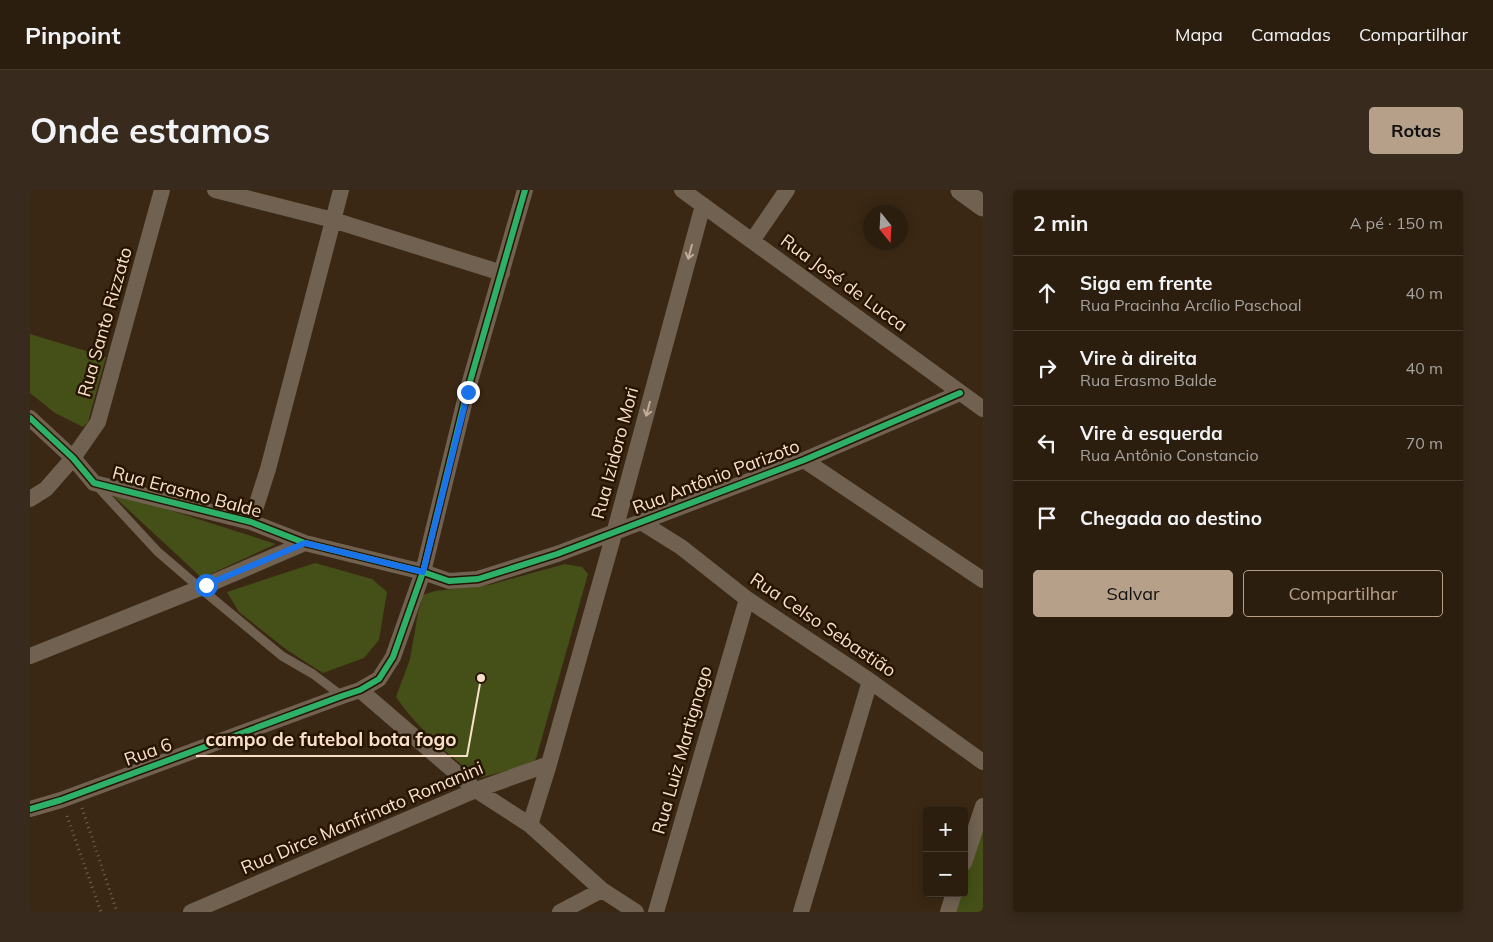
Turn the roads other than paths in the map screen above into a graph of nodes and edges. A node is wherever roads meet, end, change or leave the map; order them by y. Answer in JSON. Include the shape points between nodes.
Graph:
{"nodes":[{"id":1,"x":162,"y":190,"type":"edge"},
{"id":2,"x":215,"y":190,"type":"edge"},
{"id":3,"x":341,"y":190,"type":"edge"},
{"id":4,"x":525,"y":190,"type":"edge"},
{"id":5,"x":682,"y":190,"type":"edge"},
{"id":6,"x":787,"y":190,"type":"edge"},
{"id":7,"x":961,"y":190,"type":"edge"},
{"id":8,"x":703,"y":205,"type":"junction"},
{"id":9,"x":983,"y":206,"type":"edge"},
{"id":10,"x":333,"y":220,"type":"junction"},
{"id":11,"x":752,"y":241,"type":"junction"},
{"id":12,"x":502,"y":273,"type":"junction"},
{"id":13,"x":960,"y":393,"type":"junction"},
{"id":14,"x":983,"y":409,"type":"edge"},
{"id":15,"x":30,"y":418,"type":"edge"},
{"id":16,"x":73,"y":458,"type":"junction"},
{"id":17,"x":804,"y":460,"type":"junction"},
{"id":18,"x":94,"y":483,"type":"junction"},
{"id":19,"x":30,"y":498,"type":"edge"},
{"id":20,"x":251,"y":522,"type":"junction"},
{"id":21,"x":641,"y":522,"type":"junction"},
{"id":22,"x":615,"y":531,"type":"junction"},
{"id":23,"x":305,"y":543,"type":"junction"},
{"id":24,"x":423,"y":572,"type":"junction"},
{"id":25,"x":478,"y":579,"type":"joint"},
{"id":26,"x":983,"y":580,"type":"edge"},
{"id":27,"x":200,"y":588,"type":"junction"},
{"id":28,"x":748,"y":598,"type":"junction"},
{"id":29,"x":30,"y":656,"type":"edge"},
{"id":30,"x":870,"y":681,"type":"junction"},
{"id":31,"x":360,"y":690,"type":"junction"},
{"id":32,"x":342,"y":696,"type":"junction"},
{"id":33,"x":983,"y":762,"type":"edge"},
{"id":34,"x":549,"y":764,"type":"junction"},
{"id":35,"x":476,"y":790,"type":"junction"},
{"id":36,"x":983,"y":806,"type":"edge"},
{"id":37,"x":30,"y":810,"type":"edge"},
{"id":38,"x":530,"y":825,"type":"junction"},
{"id":39,"x":968,"y":852,"type":"edge"},
{"id":40,"x":602,"y":890,"type":"junction"},
{"id":41,"x":953,"y":897,"type":"edge"},
{"id":42,"x":191,"y":912,"type":"edge"},
{"id":43,"x":560,"y":912,"type":"edge"},
{"id":44,"x":636,"y":912,"type":"edge"},
{"id":45,"x":656,"y":912,"type":"edge"},
{"id":46,"x":801,"y":912,"type":"edge"},
{"id":47,"x":948,"y":912,"type":"edge"}],
"edges":[{"from":1,"to":16,"type":"street","name":"Rua Santo Rizzato","via":[[98,422]]},
{"from":2,"to":10,"type":"street"},
{"from":3,"to":10,"type":"street"},
{"from":4,"to":12,"type":"street","name":"Rua 6"},
{"from":5,"to":8,"type":"street","name":"Rua José de Lucca"},
{"from":6,"to":11,"type":"street"},
{"from":7,"to":9,"type":"street"},
{"from":8,"to":11,"type":"street","name":"Rua José de Lucca"},
{"from":8,"to":22,"type":"street","name":"Rua Izidoro Mori","one_way":true},
{"from":10,"to":12,"type":"street"},
{"from":10,"to":20,"type":"street","via":[[268,469]]},
{"from":11,"to":13,"type":"street","name":"Rua José de Lucca"},
{"from":12,"to":24,"type":"street","name":"Rua 6"},
{"from":13,"to":14,"type":"street","name":"Rua José de Lucca"},
{"from":13,"to":17,"type":"street","name":"Rua Antônio Parizoto"},
{"from":15,"to":16,"type":"street","name":"Rua Erasmo Balde"},
{"from":16,"to":18,"type":"street","name":"Rua Erasmo Balde"},
{"from":16,"to":19,"type":"street","name":"Rua Santo Rizzato","via":[[46,489]]},
{"from":17,"to":21,"type":"street","name":"Rua Antônio Parizoto"},
{"from":17,"to":26,"type":"street"},
{"from":18,"to":20,"type":"street","name":"Rua Erasmo Balde"},
{"from":18,"to":27,"type":"lane","via":[[158,552]]},
{"from":20,"to":23,"type":"street","name":"Rua Erasmo Balde"},
{"from":21,"to":22,"type":"street","name":"Rua Antônio Parizoto"},
{"from":21,"to":28,"type":"street","name":"Rua Celso Sebastião","via":[[681,547]]},
{"from":22,"to":25,"type":"street","name":"Rua Antônio Parizoto","via":[[557,554]]},
{"from":22,"to":34,"type":"street","name":"Rua Izidoro Mori"},
{"from":23,"to":24,"type":"street","name":"Rua Erasmo Balde"},
{"from":23,"to":27,"type":"street"},
{"from":24,"to":25,"type":"street","name":"Rua Erasmo Balde","via":[[449,581]]},
{"from":24,"to":31,"type":"street","name":"Rua 6","via":[[393,657],[379,679]]},
{"from":27,"to":29,"type":"street"},
{"from":27,"to":32,"type":"lane","via":[[282,656],[314,674]]},
{"from":28,"to":30,"type":"street","name":"Rua Celso Sebastião"},
{"from":28,"to":45,"type":"street","name":"Rua Luiz Martignago"},
{"from":30,"to":33,"type":"street","name":"Rua Celso Sebastião"},
{"from":30,"to":46,"type":"street"},
{"from":31,"to":32,"type":"street","name":"Rua 6"},
{"from":31,"to":35,"type":"street"},
{"from":32,"to":37,"type":"street","name":"Rua 6"},
{"from":34,"to":35,"type":"street","name":"Rua Dirce Manfrinato Romanini"},
{"from":34,"to":38,"type":"street","name":"Rua Izidoro Mori"},
{"from":35,"to":38,"type":"street"},
{"from":35,"to":42,"type":"street","name":"Rua Dirce Manfrinato Romanini"},
{"from":36,"to":39,"type":"street"},
{"from":38,"to":40,"type":"street"},
{"from":40,"to":43,"type":"street"},
{"from":40,"to":44,"type":"street"},
{"from":41,"to":47,"type":"street"}]}
